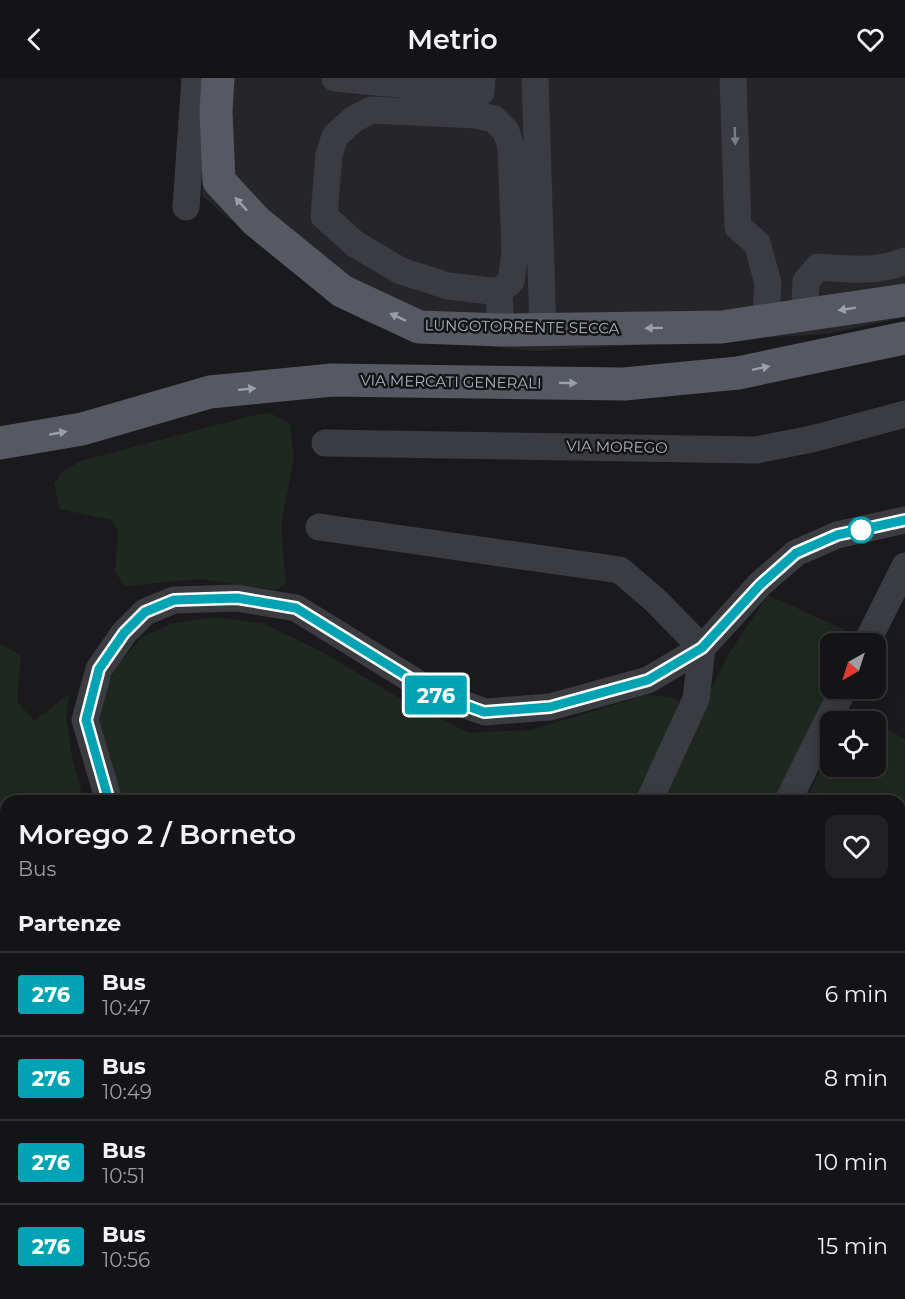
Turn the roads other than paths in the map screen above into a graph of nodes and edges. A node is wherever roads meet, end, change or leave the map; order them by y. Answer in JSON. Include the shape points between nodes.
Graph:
{"nodes":[{"id":1,"x":195,"y":78,"type":"edge"},
{"id":2,"x":218,"y":78,"type":"edge"},
{"id":3,"x":335,"y":78,"type":"edge"},
{"id":4,"x":482,"y":78,"type":"edge"},
{"id":5,"x":536,"y":78,"type":"edge"},
{"id":6,"x":733,"y":78,"type":"edge"},
{"id":7,"x":186,"y":207,"type":"dead end"},
{"id":8,"x":905,"y":261,"type":"edge"},
{"id":9,"x":499,"y":292,"type":"junction"},
{"id":10,"x":905,"y":300,"type":"edge"},
{"id":11,"x":805,"y":306,"type":"dead end"},
{"id":12,"x":766,"y":311,"type":"dead end"},
{"id":13,"x":501,"y":330,"type":"junction"},
{"id":14,"x":543,"y":330,"type":"junction"},
{"id":15,"x":905,"y":338,"type":"edge"},
{"id":16,"x":905,"y":414,"type":"edge"},
{"id":17,"x":0,"y":443,"type":"edge"},
{"id":18,"x":326,"y":443,"type":"dead end"},
{"id":19,"x":905,"y":520,"type":"edge"},
{"id":20,"x":319,"y":527,"type":"dead end"},
{"id":21,"x":905,"y":566,"type":"edge"},
{"id":22,"x":872,"y":633,"type":"edge"},
{"id":23,"x":702,"y":648,"type":"junction"},
{"id":24,"x":839,"y":699,"type":"edge"},
{"id":25,"x":107,"y":795,"type":"edge"},
{"id":26,"x":652,"y":795,"type":"edge"},
{"id":27,"x":791,"y":795,"type":"edge"}],
"edges":[{"from":1,"to":7,"type":"street"},
{"from":13,"to":2,"type":"main road","name":"LUNGOTORRENTE SECCA","one_way":true,"via":[[418,327],[342,291],[256,221],[219,181]]},
{"from":3,"to":4,"type":"street","via":[[481,92]]},
{"from":5,"to":14,"type":"street"},
{"from":6,"to":12,"type":"street","one_way":true,"via":[[738,227],[757,243],[768,283]]},
{"from":8,"to":11,"type":"street","via":[[891,267],[864,269],[818,267],[806,281]]},
{"from":9,"to":9,"type":"street","via":[[511,281],[515,253],[512,147],[506,131],[494,119],[371,110],[335,136],[329,155],[324,216],[355,244],[401,271],[448,286]]},
{"from":9,"to":13,"type":"street"},
{"from":10,"to":14,"type":"main road","name":"LUNGOTORRENTE SECCA","one_way":true,"via":[[722,327]]},
{"from":13,"to":14,"type":"main road","name":"LUNGOTORRENTE SECCA"},
{"from":17,"to":15,"type":"main road","name":"VIA MERCATI GENERALI","one_way":true,"via":[[82,429],[210,392],[332,380],[624,384],[738,373]]},
{"from":16,"to":18,"type":"street","name":"VIA MOREGO","via":[[756,450]]},
{"from":19,"to":23,"type":"street","via":[[837,535],[796,553],[760,585]]},
{"from":20,"to":23,"type":"street","via":[[620,570]]},
{"from":21,"to":22,"type":"street"},
{"from":23,"to":25,"type":"street","via":[[648,680],[550,707],[484,712],[435,694],[296,608],[237,598],[174,600],[145,612],[124,633],[99,669],[86,720]]},
{"from":23,"to":26,"type":"street","via":[[696,699]]},
{"from":24,"to":27,"type":"street"}]}
